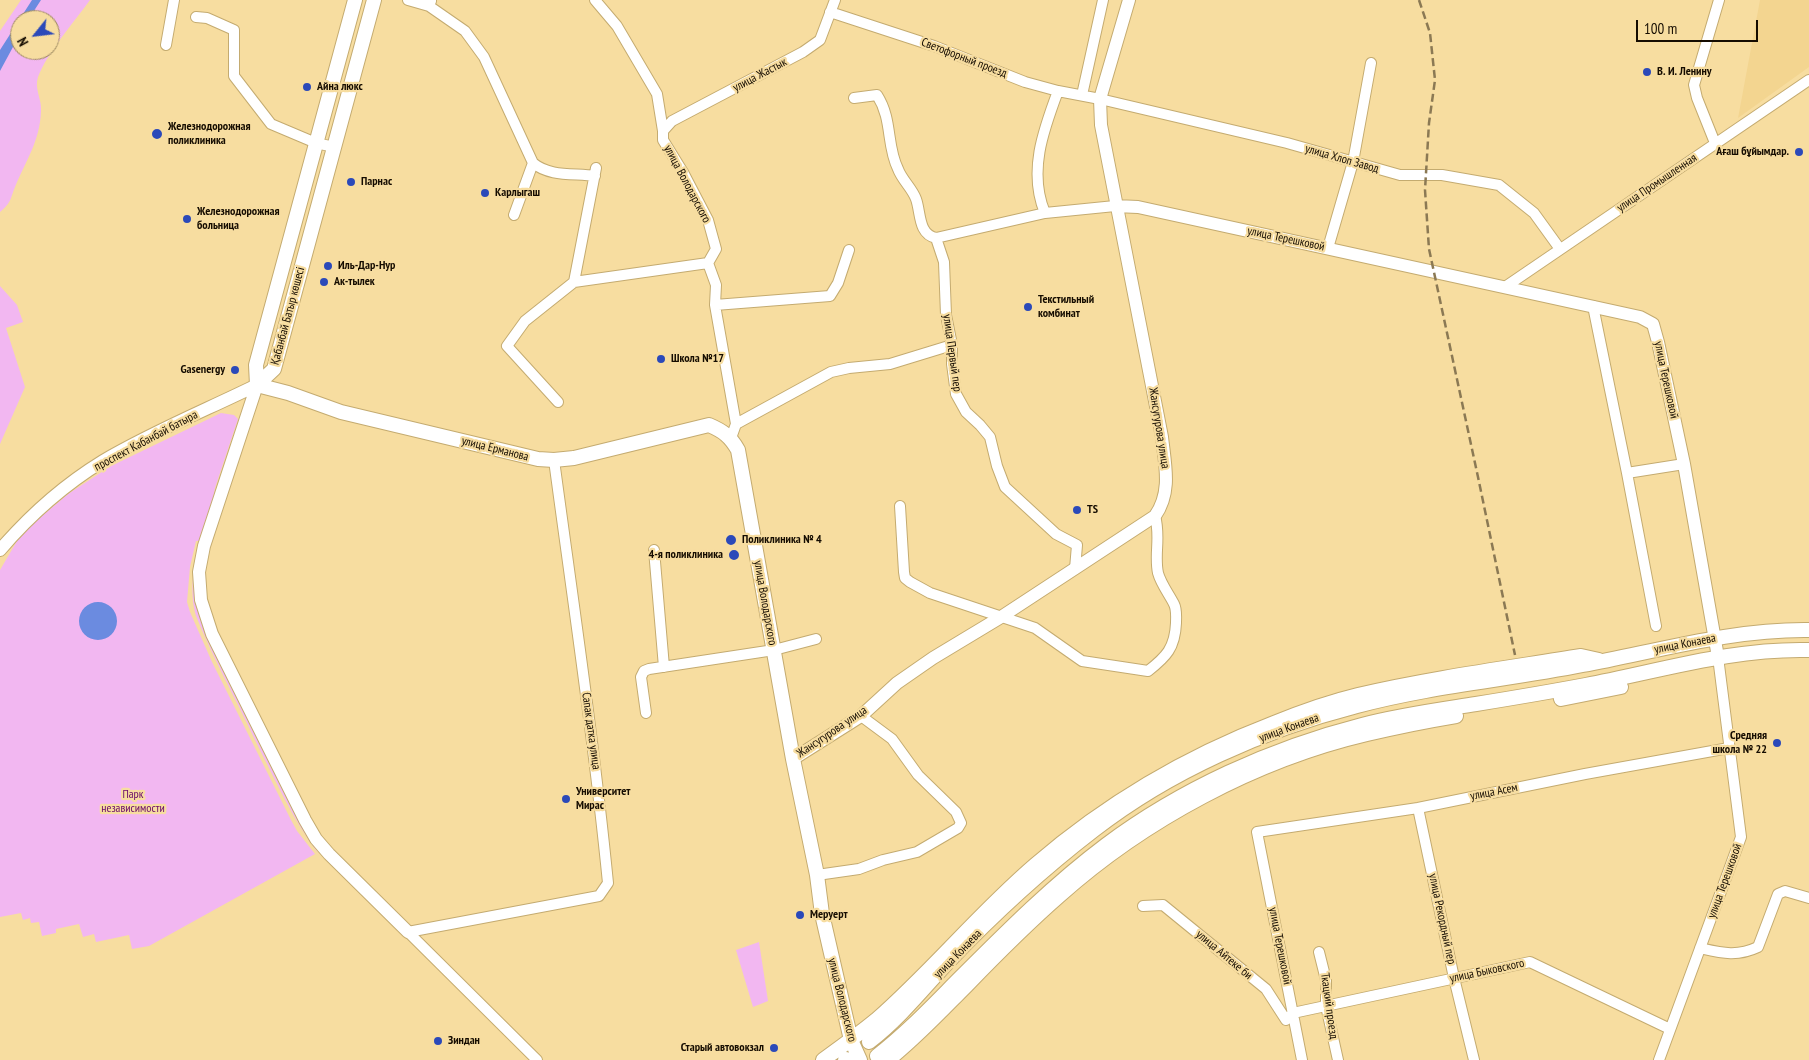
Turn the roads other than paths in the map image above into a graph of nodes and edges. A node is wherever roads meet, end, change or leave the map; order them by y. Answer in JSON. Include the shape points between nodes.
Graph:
{"nodes":[{"id":1,"x":174,"y":0,"type":"edge"},
{"id":2,"x":355,"y":0,"type":"edge"},
{"id":3,"x":374,"y":0,"type":"edge"},
{"id":4,"x":408,"y":0,"type":"edge"},
{"id":5,"x":595,"y":0,"type":"edge"},
{"id":6,"x":836,"y":0,"type":"edge"},
{"id":7,"x":1103,"y":0,"type":"edge"},
{"id":8,"x":1129,"y":0,"type":"edge"},
{"id":9,"x":1719,"y":0,"type":"edge"},
{"id":10,"x":430,"y":3,"type":"edge"},
{"id":11,"x":830,"y":12,"type":"junction"},
{"id":12,"x":196,"y":17,"type":"dead end"},
{"id":13,"x":166,"y":45,"type":"dead end"},
{"id":14,"x":1371,"y":63,"type":"dead end"},
{"id":15,"x":1809,"y":80,"type":"edge"},
{"id":16,"x":1058,"y":92,"type":"junction"},
{"id":17,"x":1082,"y":95,"type":"junction"},
{"id":18,"x":854,"y":98,"type":"dead end"},
{"id":19,"x":1100,"y":98,"type":"junction"},
{"id":20,"x":664,"y":131,"type":"junction"},
{"id":21,"x":316,"y":143,"type":"junction"},
{"id":22,"x":1715,"y":143,"type":"junction"},
{"id":23,"x":334,"y":147,"type":"junction"},
{"id":24,"x":1353,"y":162,"type":"junction"},
{"id":25,"x":533,"y":163,"type":"junction"},
{"id":26,"x":1116,"y":206,"type":"junction"},
{"id":27,"x":1045,"y":213,"type":"junction"},
{"id":28,"x":514,"y":215,"type":"dead end"},
{"id":29,"x":936,"y":238,"type":"junction"},
{"id":30,"x":1328,"y":248,"type":"junction"},
{"id":31,"x":1560,"y":249,"type":"junction"},
{"id":32,"x":849,"y":250,"type":"dead end"},
{"id":33,"x":708,"y":263,"type":"junction"},
{"id":34,"x":574,"y":282,"type":"junction"},
{"id":35,"x":1505,"y":287,"type":"junction"},
{"id":36,"x":716,"y":305,"type":"junction"},
{"id":37,"x":1592,"y":306,"type":"junction"},
{"id":38,"x":952,"y":345,"type":"junction"},
{"id":39,"x":258,"y":385,"type":"junction"},
{"id":40,"x":558,"y":402,"type":"dead end"},
{"id":41,"x":736,"y":424,"type":"junction"},
{"id":42,"x":731,"y":438,"type":"junction"},
{"id":43,"x":554,"y":460,"type":"junction"},
{"id":44,"x":1684,"y":464,"type":"junction"},
{"id":45,"x":1627,"y":473,"type":"junction"},
{"id":46,"x":900,"y":506,"type":"dead end"},
{"id":47,"x":1155,"y":516,"type":"junction"},
{"id":48,"x":0,"y":550,"type":"edge"},
{"id":49,"x":654,"y":550,"type":"dead end"},
{"id":50,"x":1076,"y":569,"type":"junction"},
{"id":51,"x":1002,"y":617,"type":"junction"},
{"id":52,"x":1656,"y":626,"type":"dead end"},
{"id":53,"x":1809,"y":630,"type":"edge"},
{"id":54,"x":1715,"y":638,"type":"junction"},
{"id":55,"x":816,"y":639,"type":"dead end"},
{"id":56,"x":774,"y":650,"type":"junction"},
{"id":57,"x":1809,"y":650,"type":"edge"},
{"id":58,"x":1718,"y":657,"type":"junction"},
{"id":59,"x":1605,"y":661,"type":"junction"},
{"id":60,"x":664,"y":666,"type":"junction"},
{"id":61,"x":646,"y":712,"type":"dead end"},
{"id":62,"x":861,"y":716,"type":"junction"},
{"id":63,"x":1729,"y":748,"type":"junction"},
{"id":64,"x":793,"y":759,"type":"junction"},
{"id":65,"x":1418,"y":808,"type":"junction"},
{"id":66,"x":1257,"y":832,"type":"joint"},
{"id":67,"x":818,"y":875,"type":"junction"},
{"id":68,"x":1809,"y":898,"type":"edge"},
{"id":69,"x":1143,"y":906,"type":"dead end"},
{"id":70,"x":408,"y":932,"type":"junction"},
{"id":71,"x":1700,"y":948,"type":"junction"},
{"id":72,"x":1319,"y":952,"type":"dead end"},
{"id":73,"x":1454,"y":978,"type":"junction"},
{"id":74,"x":1326,"y":1006,"type":"junction"},
{"id":75,"x":1293,"y":1013,"type":"junction"},
{"id":76,"x":1670,"y":1028,"type":"junction"},
{"id":77,"x":860,"y":1037,"type":"junction"},
{"id":78,"x":882,"y":1058,"type":"edge"},
{"id":79,"x":853,"y":1059,"type":"edge"},
{"id":80,"x":537,"y":1060,"type":"edge"},
{"id":81,"x":823,"y":1060,"type":"edge"},
{"id":82,"x":1302,"y":1060,"type":"edge"},
{"id":83,"x":1338,"y":1060,"type":"edge"},
{"id":84,"x":1474,"y":1060,"type":"edge"},
{"id":85,"x":1659,"y":1060,"type":"edge"}],
"edges":[{"from":1,"to":13,"type":"street"},
{"from":2,"to":21,"type":"main road","name":"Қабанбай Батыр көшесі"},
{"from":3,"to":23,"type":"main road","name":"Қабанбай Батыр көшесі"},
{"from":4,"to":10,"type":"street"},
{"from":5,"to":20,"type":"street","name":"улица Володарского","via":[[617,26],[657,94]]},
{"from":6,"to":11,"type":"street","name":"улица Жастык"},
{"from":7,"to":17,"type":"street"},
{"from":8,"to":19,"type":"street","name":"Жансугурова улица"},
{"from":9,"to":22,"type":"street","via":[[1694,85]]},
{"from":10,"to":25,"type":"street","via":[[465,31],[484,57]]},
{"from":11,"to":16,"type":"street","name":"Светофорный проезд"},
{"from":11,"to":20,"type":"street","name":"улица Жастык","via":[[820,40],[672,121]]},
{"from":12,"to":21,"type":"street","via":[[207,18],[234,30],[234,76],[271,124]]},
{"from":14,"to":24,"type":"street"},
{"from":15,"to":22,"type":"street","name":"улица Промышленная"},
{"from":16,"to":17,"type":"street","name":"Светофорный проезд"},
{"from":16,"to":27,"type":"street","via":[[1037,159],[1038,188]]},
{"from":17,"to":19,"type":"street","name":"Светофорный проезд"},
{"from":18,"to":29,"type":"street","via":[[877,95],[884,106],[894,160],[916,200],[925,231]]},
{"from":19,"to":24,"type":"street","name":"улица Хлоп Завод"},
{"from":19,"to":26,"type":"street","name":"Жансугурова улица","via":[[1101,125]]},
{"from":20,"to":33,"type":"street","name":"улица Володарского","via":[[663,140],[708,220],[716,249]]},
{"from":21,"to":23,"type":"street"},
{"from":21,"to":39,"type":"main road","name":"Қабанбай Батыр көшесі","via":[[256,365]]},
{"from":22,"to":31,"type":"street","name":"улица Промышленная"},
{"from":23,"to":39,"type":"main road","name":"Қабанбай Батыр көшесі","via":[[274,369]]},
{"from":24,"to":30,"type":"street"},
{"from":24,"to":31,"type":"street","name":"улица Хлоп Завод","via":[[1400,175],[1442,175],[1499,185],[1534,213]]},
{"from":25,"to":28,"type":"street"},
{"from":25,"to":34,"type":"street","via":[[553,172],[595,172]]},
{"from":26,"to":27,"type":"street","name":"улица Терешковой"},
{"from":26,"to":30,"type":"street","name":"улица Терешковой","via":[[1138,207]]},
{"from":26,"to":47,"type":"street","name":"Жансугурова улица","via":[[1162,437],[1165,492],[1163,505]]},
{"from":27,"to":29,"type":"street","name":"улица Терешковой"},
{"from":29,"to":38,"type":"street","name":"улица Первый пер","via":[[944,262],[946,315]]},
{"from":30,"to":35,"type":"street","name":"улица Терешковой"},
{"from":31,"to":35,"type":"street","name":"улица Промышленная"},
{"from":32,"to":36,"type":"street","via":[[830,296]]},
{"from":33,"to":34,"type":"street"},
{"from":33,"to":36,"type":"street","via":[[716,285]]},
{"from":34,"to":40,"type":"street","via":[[526,322],[508,346]]},
{"from":35,"to":37,"type":"street","name":"улица Терешковой"},
{"from":36,"to":41,"type":"street"},
{"from":37,"to":44,"type":"street","name":"улица Терешковой","via":[[1640,317],[1653,324]]},
{"from":37,"to":45,"type":"street"},
{"from":38,"to":41,"type":"street","via":[[890,364],[831,372]]},
{"from":38,"to":50,"type":"street","name":"улица Первый пер","via":[[956,394],[966,412],[990,437],[1005,487],[1056,534],[1077,545]]},
{"from":39,"to":43,"type":"main road","name":"улица Ерманова","via":[[340,412],[538,460]]},
{"from":39,"to":48,"type":"street","name":"проспект Кабанбай батыра","via":[[103,461],[55,495],[22,524]]},
{"from":39,"to":70,"type":"street","via":[[204,546],[199,572],[201,600],[212,634],[316,839]]},
{"from":41,"to":42,"type":"street"},
{"from":42,"to":43,"type":"main road","name":"улица Ерманова","via":[[723,430],[709,426]]},
{"from":42,"to":56,"type":"main road","name":"улица Володарского","via":[[738,450]]},
{"from":43,"to":70,"type":"street","name":"Сапак датка улица","via":[[594,753],[608,883],[599,896]]},
{"from":44,"to":45,"type":"street"},
{"from":44,"to":54,"type":"street","name":"улица Терешковой"},
{"from":45,"to":52,"type":"street"},
{"from":46,"to":51,"type":"street","via":[[905,578],[930,594]]},
{"from":47,"to":50,"type":"street","name":"Жансугурова улица"},
{"from":47,"to":51,"type":"street","via":[[1159,575],[1175,607],[1176,631],[1172,648],[1148,671],[1082,661],[1036,628]]},
{"from":49,"to":60,"type":"street"},
{"from":50,"to":51,"type":"street","name":"Жансугурова улица"},
{"from":51,"to":62,"type":"street","name":"Жансугурова улица","via":[[911,673]]},
{"from":53,"to":54,"type":"main road","name":"улица Конаева"},
{"from":54,"to":58,"type":"street","name":"улица Терешковой"},
{"from":54,"to":59,"type":"main road","name":"улица Конаева"},
{"from":55,"to":56,"type":"street"},
{"from":56,"to":60,"type":"street"},
{"from":56,"to":64,"type":"main road","name":"улица Володарского"},
{"from":57,"to":58,"type":"main road","name":"улица Конаева","via":[[1782,649]]},
{"from":58,"to":63,"type":"street","name":"улица Терешковой"},
{"from":58,"to":78,"type":"main road","name":"улица Конаева","via":[[1695,662],[1673,676],[1366,734],[1306,752],[1212,792],[1162,819],[1113,852],[1060,895],[931,1022]]},
{"from":59,"to":77,"type":"main road","name":"улица Конаева","via":[[1359,705],[1246,744],[1199,766],[1147,794],[1095,829],[1040,873],[948,962],[883,1031]]},
{"from":59,"to":77,"type":"main road","via":[[1581,656],[1356,696],[1302,712],[1194,757],[1097,816],[1041,860]]},
{"from":60,"to":61,"type":"street","via":[[641,674]]},
{"from":62,"to":64,"type":"street","name":"Жансугурова улица"},
{"from":62,"to":67,"type":"street","via":[[892,739],[918,775],[956,812],[961,823],[958,828],[917,852],[859,869]]},
{"from":63,"to":65,"type":"street","name":"улица Асем"},
{"from":63,"to":71,"type":"street","name":"улица Терешковой","via":[[1741,838]]},
{"from":64,"to":67,"type":"main road","name":"улица Володарского"},
{"from":65,"to":66,"type":"street","name":"улица Асем"},
{"from":65,"to":73,"type":"street","name":"улица Рекордный пер"},
{"from":66,"to":75,"type":"street","name":"улица Терешковой"},
{"from":67,"to":77,"type":"main road","name":"улица Володарского","via":[[822,914]]},
{"from":68,"to":71,"type":"street","via":[[1785,891],[1778,894],[1758,947],[1744,953]]},
{"from":69,"to":75,"type":"street","name":"улица Айтеке би","via":[[1163,905],[1266,989],[1286,1020]]},
{"from":70,"to":80,"type":"street"},
{"from":71,"to":76,"type":"street","name":"улица Терешковой"},
{"from":72,"to":74,"type":"street","name":"Ткацкий проезд","via":[[1326,980]]},
{"from":73,"to":74,"type":"street","name":"улица Быковского"},
{"from":73,"to":76,"type":"street","name":"улица Быковского","via":[[1530,962]]},
{"from":73,"to":84,"type":"street","name":"улица Рекордный пер"},
{"from":74,"to":75,"type":"street","name":"улица Быковского"},
{"from":74,"to":83,"type":"street","name":"Ткацкий проезд"},
{"from":75,"to":82,"type":"street","name":"улица Терешковой"},
{"from":76,"to":85,"type":"street","name":"улица Терешковой"},
{"from":77,"to":79,"type":"main road","name":"улица Володарского"},
{"from":77,"to":81,"type":"main road"}]}
